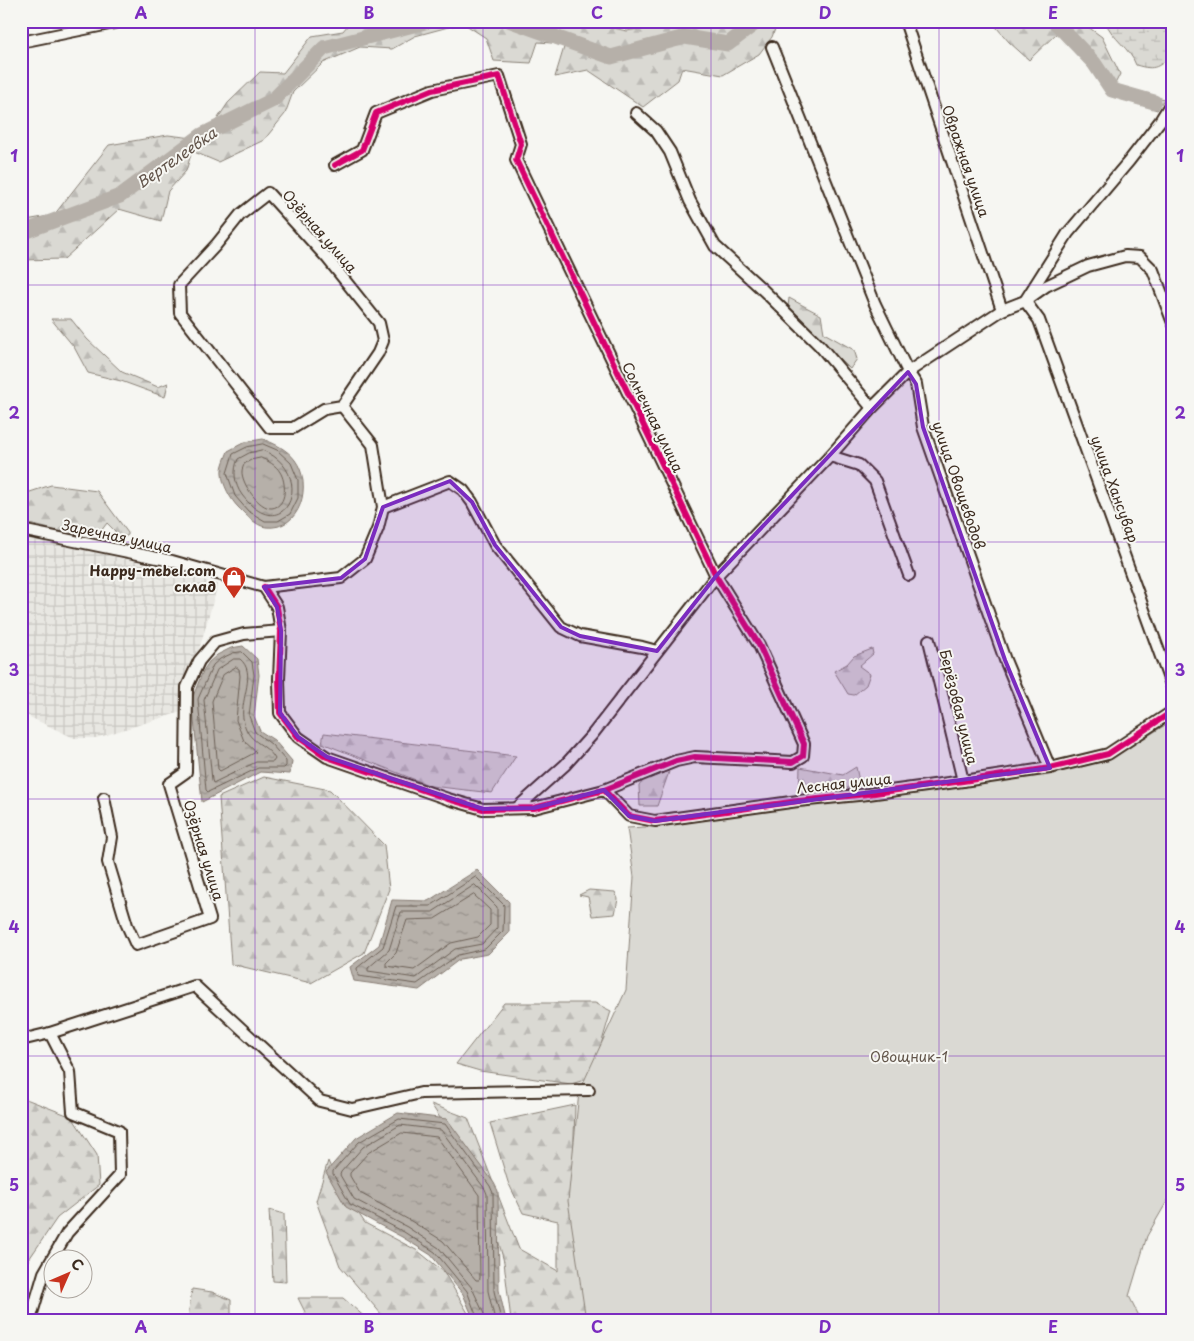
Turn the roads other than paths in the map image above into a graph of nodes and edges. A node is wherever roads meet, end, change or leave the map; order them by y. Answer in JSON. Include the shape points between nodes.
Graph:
{"nodes":[{"id":1,"x":124,"y":21,"type":"edge"},
{"id":2,"x":904,"y":21,"type":"edge"},
{"id":3,"x":21,"y":42,"type":"edge"},
{"id":4,"x":772,"y":47,"type":"dead end"},
{"id":5,"x":1173,"y":100,"type":"edge"},
{"id":6,"x":636,"y":113,"type":"dead end"},
{"id":7,"x":335,"y":165,"type":"dead end"},
{"id":8,"x":1025,"y":301,"type":"junction"},
{"id":9,"x":1002,"y":310,"type":"junction"},
{"id":10,"x":1173,"y":323,"type":"edge"},
{"id":11,"x":908,"y":372,"type":"junction"},
{"id":12,"x":342,"y":406,"type":"junction"},
{"id":13,"x":872,"y":408,"type":"junction"},
{"id":14,"x":830,"y":456,"type":"junction"},
{"id":15,"x":383,"y":507,"type":"junction"},
{"id":16,"x":21,"y":530,"type":"edge"},
{"id":17,"x":909,"y":575,"type":"dead end"},
{"id":18,"x":716,"y":576,"type":"junction"},
{"id":19,"x":264,"y":588,"type":"junction"},
{"id":20,"x":281,"y":631,"type":"junction"},
{"id":21,"x":929,"y":640,"type":"dead end"},
{"id":22,"x":657,"y":651,"type":"junction"},
{"id":23,"x":1173,"y":690,"type":"edge"},
{"id":24,"x":1173,"y":711,"type":"edge"},
{"id":25,"x":1050,"y":768,"type":"junction"},
{"id":26,"x":963,"y":781,"type":"junction"},
{"id":27,"x":604,"y":790,"type":"junction"},
{"id":28,"x":104,"y":798,"type":"dead end"},
{"id":29,"x":518,"y":807,"type":"junction"},
{"id":30,"x":50,"y":1033,"type":"junction"},
{"id":31,"x":21,"y":1040,"type":"edge"},
{"id":32,"x":589,"y":1090,"type":"dead end"},
{"id":33,"x":30,"y":1320,"type":"edge"}],
"edges":[{"from":1,"to":3,"type":"street"},
{"from":2,"to":9,"type":"street","name":"Овражная улица"},
{"from":4,"to":11,"type":"street","name":"улица Овощеводов","via":[[875,304]]},
{"from":5,"to":8,"type":"street","via":[[1129,161],[1068,233]]},
{"from":6,"to":13,"type":"street","via":[[656,131],[670,152],[690,201],[715,246],[820,346]]},
{"from":7,"to":18,"type":"street","name":"Солнечная улица","via":[[362,150],[376,113],[432,90],[499,76],[521,144],[516,160]]},
{"from":8,"to":9,"type":"street"},
{"from":8,"to":10,"type":"street","via":[[1046,286],[1088,266],[1125,256],[1140,256],[1153,270]]},
{"from":8,"to":23,"type":"street","name":"улица Хансувар","via":[[1039,320]]},
{"from":9,"to":11,"type":"street"},
{"from":11,"to":13,"type":"street"},
{"from":11,"to":25,"type":"street","name":"улица Овощеводов","via":[[916,384],[923,427],[1005,660]]},
{"from":12,"to":12,"type":"street","name":"Озёрная улица","via":[[378,353],[383,341],[379,323],[268,193],[240,215],[179,285],[180,313],[270,428],[293,428],[324,408]]},
{"from":12,"to":15,"type":"street","via":[[373,445]]},
{"from":13,"to":14,"type":"street"},
{"from":14,"to":17,"type":"street","via":[[859,465],[875,481]]},
{"from":14,"to":18,"type":"street"},
{"from":15,"to":19,"type":"street","via":[[365,559],[341,578]]},
{"from":15,"to":22,"type":"street","via":[[450,481],[463,490],[495,545],[561,627],[580,636]]},
{"from":16,"to":19,"type":"street","name":"Заречная улица","via":[[172,561]]},
{"from":18,"to":22,"type":"street"},
{"from":18,"to":27,"type":"street","name":"Солнечная улица","via":[[763,653],[804,744],[803,756],[794,762],[694,757]]},
{"from":19,"to":20,"type":"street","via":[[277,607]]},
{"from":20,"to":28,"type":"street","name":"Озёрная улица","via":[[244,634],[215,642],[199,661],[187,687],[186,772],[169,784],[210,919],[136,946],[108,862],[112,837]]},
{"from":20,"to":29,"type":"street","via":[[280,713],[298,737],[326,757],[448,799],[483,809]]},
{"from":21,"to":26,"type":"street","name":"Берёзовая улица"},
{"from":22,"to":29,"type":"street","via":[[592,735],[565,765]]},
{"from":24,"to":25,"type":"street","name":"Лесная улица","via":[[1108,754]]},
{"from":25,"to":26,"type":"street","name":"Лесная улица"},
{"from":26,"to":27,"type":"street","name":"Лесная улица","via":[[655,821],[629,816]]},
{"from":27,"to":29,"type":"street","via":[[534,808]]},
{"from":30,"to":31,"type":"street"},
{"from":30,"to":32,"type":"street","via":[[195,986],[320,1101],[352,1109],[421,1093]]},
{"from":30,"to":33,"type":"street","via":[[70,1072],[73,1112],[119,1131],[120,1175],[67,1233],[44,1273]]}]}
